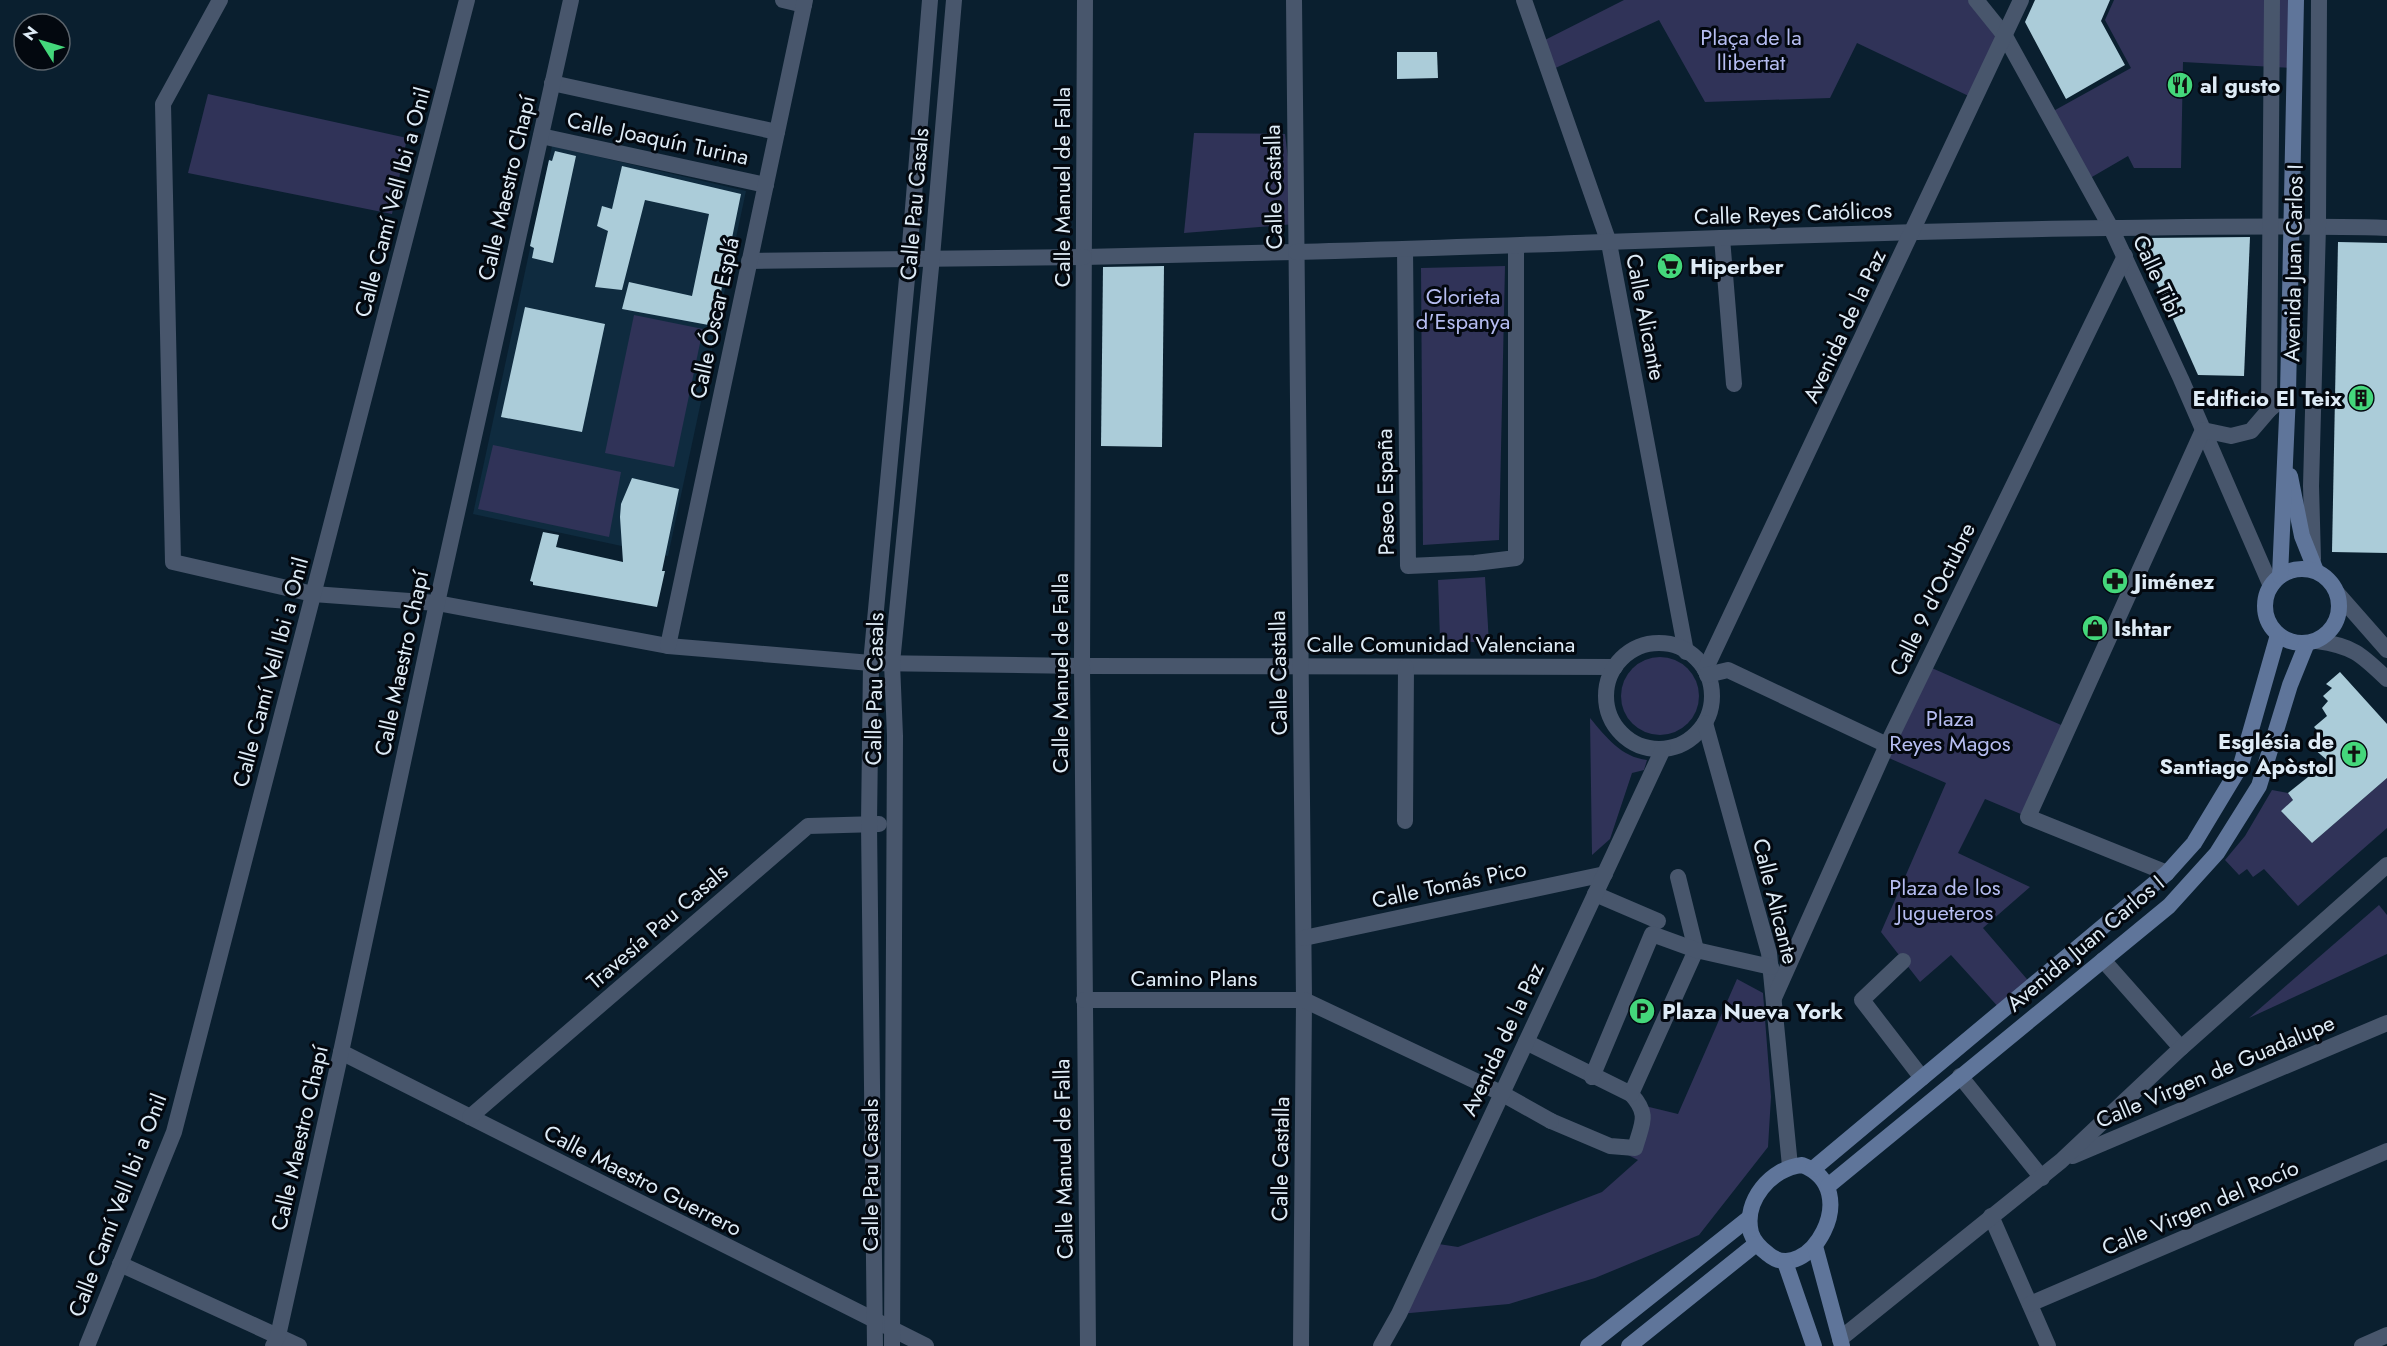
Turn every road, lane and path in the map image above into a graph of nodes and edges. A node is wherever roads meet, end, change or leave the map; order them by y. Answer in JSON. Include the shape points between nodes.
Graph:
{"nodes":[{"id":1,"x":220,"y":0,"type":"edge"},
{"id":2,"x":467,"y":0,"type":"edge"},
{"id":3,"x":571,"y":0,"type":"edge"},
{"id":4,"x":783,"y":0,"type":"edge"},
{"id":5,"x":930,"y":0,"type":"edge"},
{"id":6,"x":954,"y":0,"type":"edge"},
{"id":7,"x":1085,"y":0,"type":"edge"},
{"id":8,"x":1294,"y":0,"type":"edge"},
{"id":9,"x":1524,"y":0,"type":"edge"},
{"id":10,"x":1976,"y":0,"type":"edge"},
{"id":11,"x":2021,"y":0,"type":"edge"},
{"id":12,"x":2272,"y":0,"type":"edge"},
{"id":13,"x":2296,"y":0,"type":"edge"},
{"id":14,"x":2319,"y":0,"type":"edge"},
{"id":15,"x":805,"y":2,"type":"edge"},
{"id":16,"x":2005,"y":36,"type":"junction"},
{"id":17,"x":552,"y":83,"type":"junction"},
{"id":18,"x":777,"y":132,"type":"junction"},
{"id":19,"x":541,"y":136,"type":"junction"},
{"id":20,"x":766,"y":185,"type":"junction"},
{"id":21,"x":2291,"y":226,"type":"junction"},
{"id":22,"x":2318,"y":226,"type":"junction"},
{"id":23,"x":2270,"y":227,"type":"junction"},
{"id":24,"x":2111,"y":228,"type":"junction"},
{"id":25,"x":2387,"y":228,"type":"edge"},
{"id":26,"x":1914,"y":231,"type":"junction"},
{"id":27,"x":1722,"y":238,"type":"junction"},
{"id":28,"x":1609,"y":243,"type":"junction"},
{"id":29,"x":1516,"y":246,"type":"junction"},
{"id":30,"x":1406,"y":249,"type":"junction"},
{"id":31,"x":1296,"y":252,"type":"junction"},
{"id":32,"x":2124,"y":256,"type":"junction"},
{"id":33,"x":909,"y":257,"type":"junction"},
{"id":34,"x":932,"y":257,"type":"junction"},
{"id":35,"x":1084,"y":257,"type":"junction"},
{"id":36,"x":749,"y":261,"type":"junction"},
{"id":37,"x":1734,"y":384,"type":"dead end"},
{"id":38,"x":2288,"y":394,"type":"junction"},
{"id":39,"x":2269,"y":410,"type":"junction"},
{"id":40,"x":2203,"y":430,"type":"junction"},
{"id":41,"x":2284,"y":446,"type":"junction"},
{"id":42,"x":2315,"y":567,"type":"junction"},
{"id":43,"x":2275,"y":581,"type":"junction"},
{"id":44,"x":2337,"y":593,"type":"junction"},
{"id":45,"x":313,"y":594,"type":"junction"},
{"id":46,"x":436,"y":603,"type":"junction"},
{"id":47,"x":2278,"y":635,"type":"junction"},
{"id":48,"x":2312,"y":642,"type":"junction"},
{"id":49,"x":668,"y":646,"type":"junction"},
{"id":50,"x":2387,"y":650,"type":"edge"},
{"id":51,"x":1686,"y":652,"type":"junction"},
{"id":52,"x":871,"y":663,"type":"junction"},
{"id":53,"x":892,"y":663,"type":"junction"},
{"id":54,"x":1082,"y":666,"type":"junction"},
{"id":55,"x":1301,"y":667,"type":"junction"},
{"id":56,"x":1406,"y":667,"type":"junction"},
{"id":57,"x":1615,"y":667,"type":"junction"},
{"id":58,"x":1706,"y":672,"type":"junction"},
{"id":59,"x":2387,"y":679,"type":"edge"},
{"id":60,"x":1705,"y":723,"type":"junction"},
{"id":61,"x":1887,"y":745,"type":"junction"},
{"id":62,"x":1663,"y":750,"type":"junction"},
{"id":63,"x":1405,"y":821,"type":"dead end"},
{"id":64,"x":869,"y":824,"type":"junction"},
{"id":65,"x":894,"y":825,"type":"junction"},
{"id":66,"x":2387,"y":865,"type":"edge"},
{"id":67,"x":2167,"y":873,"type":"junction"},
{"id":68,"x":1605,"y":874,"type":"junction"},
{"id":69,"x":1678,"y":877,"type":"dead end"},
{"id":70,"x":1595,"y":894,"type":"junction"},
{"id":71,"x":1658,"y":921,"type":"dead end"},
{"id":72,"x":1304,"y":938,"type":"junction"},
{"id":73,"x":1696,"y":950,"type":"junction"},
{"id":74,"x":2103,"y":960,"type":"junction"},
{"id":75,"x":1903,"y":961,"type":"dead end"},
{"id":76,"x":1771,"y":967,"type":"junction"},
{"id":77,"x":1774,"y":998,"type":"junction"},
{"id":78,"x":1084,"y":1000,"type":"junction"},
{"id":79,"x":1304,"y":1000,"type":"junction"},
{"id":80,"x":2387,"y":1023,"type":"edge"},
{"id":81,"x":1526,"y":1042,"type":"junction"},
{"id":82,"x":2181,"y":1048,"type":"junction"},
{"id":83,"x":341,"y":1052,"type":"junction"},
{"id":84,"x":1960,"y":1076,"type":"junction"},
{"id":85,"x":1592,"y":1077,"type":"junction"},
{"id":86,"x":1922,"y":1078,"type":"junction"},
{"id":87,"x":1501,"y":1093,"type":"junction"},
{"id":88,"x":1631,"y":1094,"type":"junction"},
{"id":89,"x":470,"y":1117,"type":"junction"},
{"id":90,"x":2387,"y":1151,"type":"edge"},
{"id":91,"x":2061,"y":1161,"type":"junction"},
{"id":92,"x":1790,"y":1166,"type":"junction"},
{"id":93,"x":1813,"y":1169,"type":"junction"},
{"id":94,"x":2042,"y":1178,"type":"junction"},
{"id":95,"x":1828,"y":1186,"type":"junction"},
{"id":96,"x":1991,"y":1216,"type":"junction"},
{"id":97,"x":1749,"y":1218,"type":"junction"},
{"id":98,"x":1756,"y":1244,"type":"junction"},
{"id":99,"x":1815,"y":1246,"type":"junction"},
{"id":100,"x":1785,"y":1262,"type":"junction"},
{"id":101,"x":120,"y":1264,"type":"junction"},
{"id":102,"x":2030,"y":1304,"type":"junction"},
{"id":103,"x":876,"y":1322,"type":"junction"},
{"id":104,"x":2387,"y":1335,"type":"edge"},
{"id":105,"x":892,"y":1338,"type":"edge"},
{"id":106,"x":276,"y":1341,"type":"edge"},
{"id":107,"x":1841,"y":1342,"type":"edge"},
{"id":108,"x":87,"y":1346,"type":"edge"},
{"id":109,"x":299,"y":1346,"type":"edge"},
{"id":110,"x":875,"y":1346,"type":"edge"},
{"id":111,"x":926,"y":1346,"type":"edge"},
{"id":112,"x":1088,"y":1346,"type":"edge"},
{"id":113,"x":1300,"y":1346,"type":"edge"},
{"id":114,"x":1381,"y":1346,"type":"edge"},
{"id":115,"x":1588,"y":1346,"type":"edge"},
{"id":116,"x":1629,"y":1346,"type":"edge"},
{"id":117,"x":1814,"y":1346,"type":"edge"},
{"id":118,"x":2048,"y":1346,"type":"edge"},
{"id":119,"x":2362,"y":1346,"type":"edge"}],
"edges":[{"from":1,"to":45,"type":"street","name":"Calle Comunidad Valenciana","via":[[163,104],[173,562]]},
{"from":2,"to":45,"type":"street","name":"Calle Camí Vell Ibi a Onil"},
{"from":3,"to":17,"type":"street","name":"Calle Maestro Chapí"},
{"from":4,"to":15,"type":"street"},
{"from":5,"to":33,"type":"street","name":"Calle Pau Casals"},
{"from":6,"to":34,"type":"street","name":"Calle Pau Casals"},
{"from":7,"to":35,"type":"street","name":"Calle Manuel de Falla"},
{"from":8,"to":31,"type":"street","name":"Calle Castalla"},
{"from":9,"to":28,"type":"street","name":"Calle Alicante"},
{"from":10,"to":16,"type":"street","name":"Calle Tibi"},
{"from":11,"to":16,"type":"street","name":"Avenida de la Paz"},
{"from":12,"to":23,"type":"street","name":"Avenida Juan Carlos I"},
{"from":13,"to":21,"type":"main road","name":"Avenida Juan Carlos I"},
{"from":14,"to":22,"type":"street","name":"Avenida Juan Carlos I"},
{"from":15,"to":18,"type":"street","name":"Calle Óscar Esplá"},
{"from":16,"to":24,"type":"street","name":"Calle Tibi"},
{"from":16,"to":26,"type":"street","name":"Avenida de la Paz"},
{"from":17,"to":18,"type":"street"},
{"from":17,"to":19,"type":"street","name":"Calle Maestro Chapí"},
{"from":18,"to":20,"type":"street","name":"Calle Óscar Esplá"},
{"from":19,"to":20,"type":"street","name":"Calle Joaquín Turina"},
{"from":19,"to":46,"type":"street","name":"Calle Maestro Chapí"},
{"from":20,"to":36,"type":"street","name":"Calle Óscar Esplá"},
{"from":21,"to":22,"type":"street","name":"Calle Reyes Católicos"},
{"from":21,"to":23,"type":"street","name":"Calle Reyes Católicos"},
{"from":21,"to":38,"type":"main road","name":"Avenida Juan Carlos I"},
{"from":22,"to":25,"type":"street","name":"Calle Reyes Católicos"},
{"from":22,"to":42,"type":"street","name":"Avenida Juan Carlos I","via":[[2311,486]]},
{"from":23,"to":24,"type":"street","name":"Calle Reyes Católicos"},
{"from":23,"to":39,"type":"street","name":"Avenida Juan Carlos I"},
{"from":24,"to":26,"type":"street","name":"Calle Reyes Católicos"},
{"from":24,"to":32,"type":"street","name":"Calle Tibi"},
{"from":26,"to":27,"type":"street","name":"Calle Reyes Católicos"},
{"from":26,"to":58,"type":"street","name":"Avenida de la Paz"},
{"from":27,"to":28,"type":"street","name":"Calle Reyes Católicos"},
{"from":27,"to":37,"type":"street"},
{"from":28,"to":29,"type":"street","name":"Calle Reyes Católicos"},
{"from":28,"to":51,"type":"street","name":"Calle Alicante"},
{"from":29,"to":30,"type":"street","name":"Calle Reyes Católicos"},
{"from":29,"to":30,"type":"street","name":"Paseo España","via":[[1516,558],[1408,566]]},
{"from":30,"to":31,"type":"street","name":"Calle Reyes Católicos"},
{"from":31,"to":35,"type":"street","name":"Calle Reyes Católicos"},
{"from":31,"to":55,"type":"street","name":"Calle Castalla"},
{"from":32,"to":40,"type":"street","name":"Calle Tibi"},
{"from":32,"to":61,"type":"street","name":"Calle 9 d'Octubre"},
{"from":33,"to":34,"type":"street","name":"Calle Reyes Católicos"},
{"from":33,"to":36,"type":"street","name":"Calle Reyes Católicos"},
{"from":33,"to":52,"type":"street","name":"Calle Pau Casals"},
{"from":34,"to":35,"type":"street","name":"Calle Reyes Católicos"},
{"from":34,"to":53,"type":"street","name":"Calle Pau Casals"},
{"from":35,"to":54,"type":"street","name":"Calle Manuel de Falla"},
{"from":36,"to":49,"type":"street","name":"Calle Óscar Esplá"},
{"from":38,"to":39,"type":"street"},
{"from":38,"to":41,"type":"main road","name":"Avenida Juan Carlos I"},
{"from":39,"to":40,"type":"street","via":[[2251,431],[2231,436]]},
{"from":40,"to":43,"type":"street","name":"Calle Tibi"},
{"from":40,"to":67,"type":"street","via":[[2028,817]]},
{"from":41,"to":42,"type":"main road","name":"Avenida Juan Carlos I","via":[[2302,536]]},
{"from":41,"to":43,"type":"main road","name":"Avenida Juan Carlos I"},
{"from":42,"to":43,"type":"main road","via":[[2297,569]]},
{"from":42,"to":44,"type":"main road"},
{"from":43,"to":47,"type":"main road","via":[[2265,606],[2266,617]]},
{"from":44,"to":48,"type":"main road","via":[[2340,603],[2334,625]]},
{"from":44,"to":50,"type":"street"},
{"from":45,"to":46,"type":"street","name":"Calle Comunidad Valenciana"},
{"from":45,"to":101,"type":"street","name":"Calle Camí Vell Ibi a Onil","via":[[174,1132]]},
{"from":46,"to":49,"type":"street","name":"Calle Comunidad Valenciana"},
{"from":46,"to":83,"type":"street","name":"Calle Maestro Chapí"},
{"from":47,"to":48,"type":"main road","via":[[2287,640]]},
{"from":47,"to":67,"type":"main road","name":"Avenida Juan Carlos I","via":[[2241,765],[2194,843]]},
{"from":48,"to":59,"type":"street","via":[[2342,645],[2365,658]]},
{"from":48,"to":74,"type":"main road","name":"Avenida Juan Carlos I","via":[[2290,685],[2259,786],[2217,853],[2169,906]]},
{"from":49,"to":52,"type":"street","name":"Calle Comunidad Valenciana"},
{"from":51,"to":57,"type":"street","via":[[1663,643],[1644,645],[1627,654]]},
{"from":51,"to":58,"type":"street"},
{"from":52,"to":53,"type":"street","name":"Calle Comunidad Valenciana"},
{"from":52,"to":64,"type":"street","name":"Calle Pau Casals"},
{"from":53,"to":54,"type":"street","name":"Calle Comunidad Valenciana"},
{"from":53,"to":65,"type":"street","name":"Calle Pau Casals"},
{"from":54,"to":55,"type":"street","name":"Calle Comunidad Valenciana"},
{"from":54,"to":78,"type":"street","name":"Calle Manuel de Falla"},
{"from":55,"to":56,"type":"street","name":"Calle Comunidad Valenciana"},
{"from":55,"to":72,"type":"street","name":"Calle Castalla"},
{"from":56,"to":57,"type":"street","name":"Calle Comunidad Valenciana"},
{"from":56,"to":63,"type":"street"},
{"from":57,"to":62,"type":"street","via":[[1606,691],[1607,709],[1614,724],[1626,738],[1644,748]]},
{"from":58,"to":60,"type":"street","via":[[1711,705]]},
{"from":58,"to":61,"type":"street","via":[[1728,670]]},
{"from":60,"to":62,"type":"street","via":[[1681,745]]},
{"from":60,"to":76,"type":"street","name":"Calle Alicante"},
{"from":61,"to":77,"type":"street","name":"Calle 9 d'Octubre"},
{"from":62,"to":68,"type":"street","name":"Avenida de la Paz"},
{"from":64,"to":65,"type":"street","name":"Travesía Pau Casals"},
{"from":64,"to":89,"type":"street","name":"Travesía Pau Casals","via":[[808,826]]},
{"from":64,"to":103,"type":"street","name":"Calle Pau Casals"},
{"from":65,"to":105,"type":"street","name":"Calle Pau Casals"},
{"from":66,"to":82,"type":"street"},
{"from":67,"to":86,"type":"main road","name":"Avenida Juan Carlos I"},
{"from":68,"to":70,"type":"street","name":"Avenida de la Paz"},
{"from":68,"to":72,"type":"street","name":"Calle Tomás Pico"},
{"from":69,"to":73,"type":"street"},
{"from":70,"to":71,"type":"street"},
{"from":70,"to":81,"type":"street","name":"Avenida de la Paz"},
{"from":72,"to":79,"type":"street","name":"Calle Castalla"},
{"from":73,"to":76,"type":"street"},
{"from":73,"to":85,"type":"street","via":[[1652,934]]},
{"from":73,"to":88,"type":"street"},
{"from":74,"to":82,"type":"street"},
{"from":74,"to":84,"type":"main road","name":"Avenida Juan Carlos I"},
{"from":75,"to":86,"type":"street","via":[[1862,1000]]},
{"from":76,"to":77,"type":"street","name":"Calle Alicante"},
{"from":77,"to":92,"type":"street","name":"Calle Alicante"},
{"from":78,"to":79,"type":"street","name":"Camino Plans"},
{"from":78,"to":112,"type":"street","name":"Calle Manuel de Falla"},
{"from":79,"to":87,"type":"street"},
{"from":79,"to":113,"type":"street","name":"Calle Castalla"},
{"from":80,"to":91,"type":"street","name":"Calle Virgen de Guadalupe"},
{"from":81,"to":85,"type":"street"},
{"from":81,"to":87,"type":"street","name":"Avenida de la Paz"},
{"from":82,"to":91,"type":"street"},
{"from":83,"to":89,"type":"street","name":"Calle Maestro Guerrero"},
{"from":83,"to":106,"type":"street","name":"Calle Maestro Chapí"},
{"from":84,"to":94,"type":"street"},
{"from":84,"to":95,"type":"main road","name":"Avenida Juan Carlos I"},
{"from":85,"to":88,"type":"street"},
{"from":86,"to":93,"type":"main road","name":"Avenida Juan Carlos I"},
{"from":87,"to":88,"type":"street","via":[[1610,1146],[1635,1148],[1644,1118],[1641,1105]]},
{"from":87,"to":114,"type":"street","name":"Avenida de la Paz"},
{"from":89,"to":103,"type":"street","name":"Calle Maestro Guerrero"},
{"from":90,"to":102,"type":"street","name":"Calle Virgen del Rocío"},
{"from":91,"to":94,"type":"street"},
{"from":92,"to":93,"type":"main road"},
{"from":92,"to":97,"type":"main road","via":[[1774,1174],[1761,1189]]},
{"from":93,"to":95,"type":"main road"},
{"from":94,"to":96,"type":"street"},
{"from":95,"to":99,"type":"main road","via":[[1830,1214]]},
{"from":96,"to":102,"type":"street"},
{"from":96,"to":107,"type":"street"},
{"from":97,"to":98,"type":"main road"},
{"from":97,"to":115,"type":"main road"},
{"from":98,"to":100,"type":"main road","via":[[1770,1257]]},
{"from":98,"to":116,"type":"main road"},
{"from":99,"to":100,"type":"main road","via":[[1802,1257]]},
{"from":99,"to":107,"type":"main road"},
{"from":100,"to":117,"type":"main road"},
{"from":101,"to":106,"type":"street"},
{"from":101,"to":108,"type":"street","name":"Calle Camí Vell Ibi a Onil"},
{"from":102,"to":118,"type":"street"},
{"from":103,"to":105,"type":"street","name":"Calle Maestro Guerrero"},
{"from":103,"to":110,"type":"street","name":"Calle Pau Casals"},
{"from":104,"to":119,"type":"street"},
{"from":105,"to":111,"type":"street","name":"Calle Maestro Guerrero"},
{"from":106,"to":109,"type":"street"}]}
